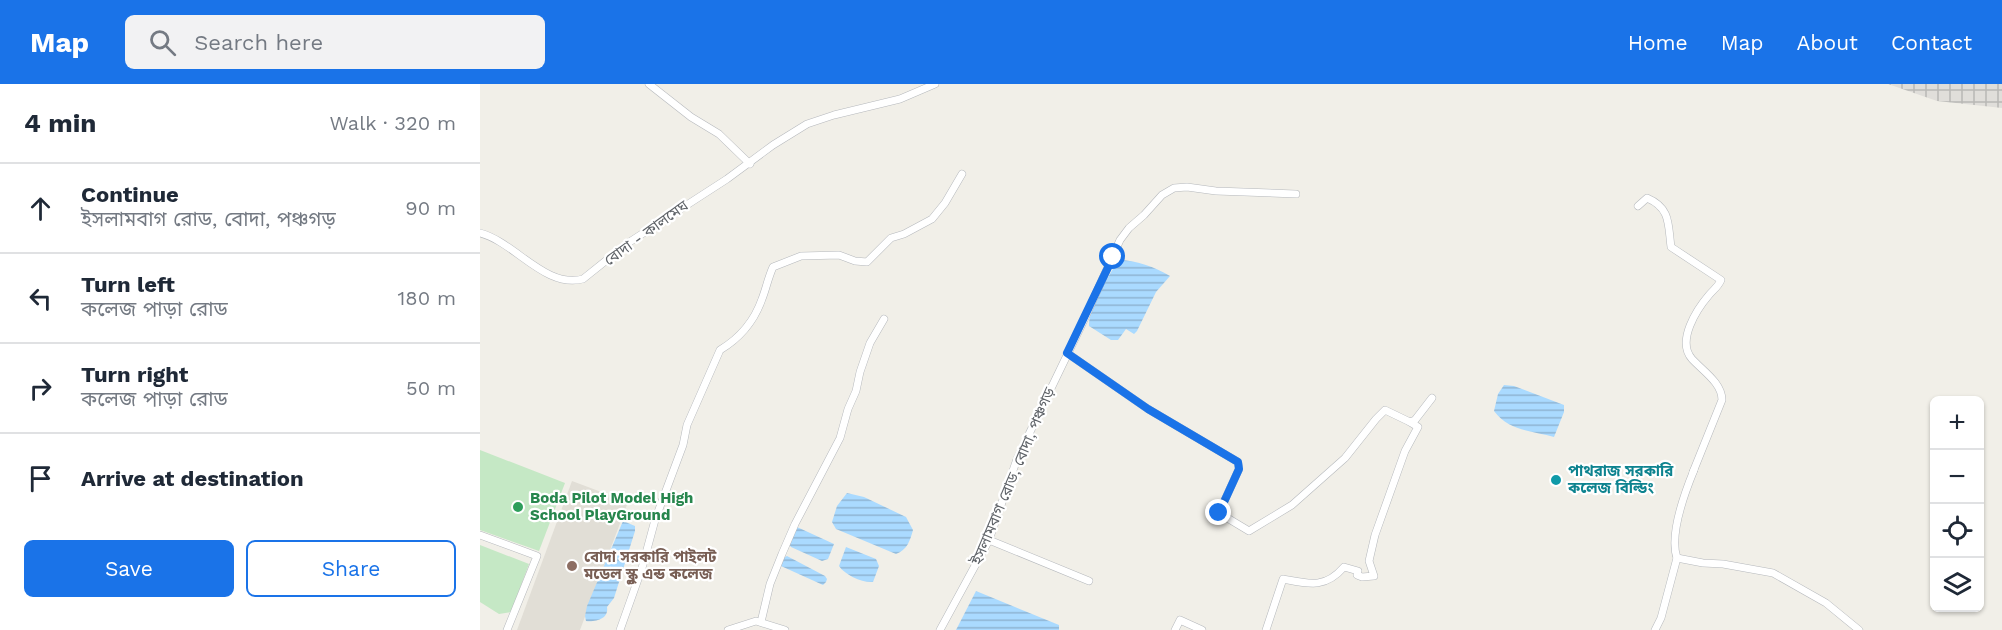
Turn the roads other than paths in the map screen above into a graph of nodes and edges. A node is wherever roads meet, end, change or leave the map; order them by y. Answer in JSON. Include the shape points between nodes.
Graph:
{"nodes":[{"id":1,"x":649,"y":84,"type":"edge"},
{"id":2,"x":935,"y":84,"type":"edge"},
{"id":3,"x":750,"y":164,"type":"junction"},
{"id":4,"x":962,"y":174,"type":"dead end"},
{"id":5,"x":1296,"y":194,"type":"dead end"},
{"id":6,"x":1638,"y":206,"type":"dead end"},
{"id":7,"x":480,"y":233,"type":"edge"},
{"id":8,"x":884,"y":319,"type":"dead end"},
{"id":9,"x":1067,"y":353,"type":"junction"},
{"id":10,"x":1432,"y":398,"type":"dead end"},
{"id":11,"x":1410,"y":422,"type":"junction"},
{"id":12,"x":480,"y":535,"type":"edge"},
{"id":13,"x":989,"y":540,"type":"junction"},
{"id":14,"x":1677,"y":558,"type":"junction"},
{"id":15,"x":1089,"y":581,"type":"dead end"},
{"id":16,"x":761,"y":622,"type":"junction"},
{"id":17,"x":746,"y":623,"type":"junction"},
{"id":18,"x":507,"y":630,"type":"edge"},
{"id":19,"x":620,"y":630,"type":"edge"},
{"id":20,"x":728,"y":630,"type":"edge"},
{"id":21,"x":739,"y":630,"type":"edge"},
{"id":22,"x":785,"y":630,"type":"edge"},
{"id":23,"x":940,"y":630,"type":"edge"},
{"id":24,"x":1175,"y":630,"type":"edge"},
{"id":25,"x":1202,"y":630,"type":"edge"},
{"id":26,"x":1266,"y":630,"type":"edge"},
{"id":27,"x":1655,"y":630,"type":"edge"},
{"id":28,"x":1859,"y":630,"type":"edge"}],
"edges":[{"from":1,"to":3,"type":"street","via":[[719,134]]},
{"from":2,"to":3,"type":"street","name":"বোদা - কালমেঘ","via":[[900,99],[807,124]]},
{"from":3,"to":7,"type":"street","name":"বোদা - কালমেঘ","via":[[628,243],[583,279],[564,280],[540,270],[495,238]]},
{"from":4,"to":19,"type":"street","via":[[932,219],[891,238],[867,262],[839,255],[801,256],[773,267],[747,329],[720,350],[687,425]]},
{"from":5,"to":9,"type":"street","name":"ইসলামবাগ রোড, বোদা, পঞ্চগড়","via":[[1187,187],[1174,188],[1162,195],[1120,240]]},
{"from":6,"to":14,"type":"street","via":[[1647,198],[1663,208],[1671,247],[1720,280],[1688,330],[1690,357],[1710,376],[1722,400],[1683,497],[1674,549]]},
{"from":8,"to":16,"type":"street","via":[[870,343],[840,438],[782,554]]},
{"from":9,"to":11,"type":"street","via":[[1148,409],[1238,462],[1239,469],[1218,515],[1249,531],[1292,505],[1345,458],[1385,410]]},
{"from":9,"to":13,"type":"street","name":"ইসলামবাগ রোড, বোদা, পঞ্চগড়","via":[[1017,459]]},
{"from":10,"to":11,"type":"street"},
{"from":11,"to":26,"type":"street","via":[[1418,427],[1405,451],[1375,535],[1369,561],[1374,576],[1362,577],[1357,575],[1358,571],[1344,567],[1330,580],[1318,583],[1283,579]]},
{"from":12,"to":18,"type":"street","via":[[537,556]]},
{"from":13,"to":15,"type":"street"},
{"from":13,"to":23,"type":"street","name":"ইসলামবাগ রোড, বোদা, পঞ্চগড়"},
{"from":14,"to":27,"type":"street"},
{"from":14,"to":28,"type":"street","via":[[1773,573],[1826,603]]},
{"from":16,"to":17,"type":"street"},
{"from":16,"to":22,"type":"street"},
{"from":17,"to":20,"type":"street"},
{"from":17,"to":21,"type":"street"},
{"from":24,"to":25,"type":"street","via":[[1180,620]]}]}
